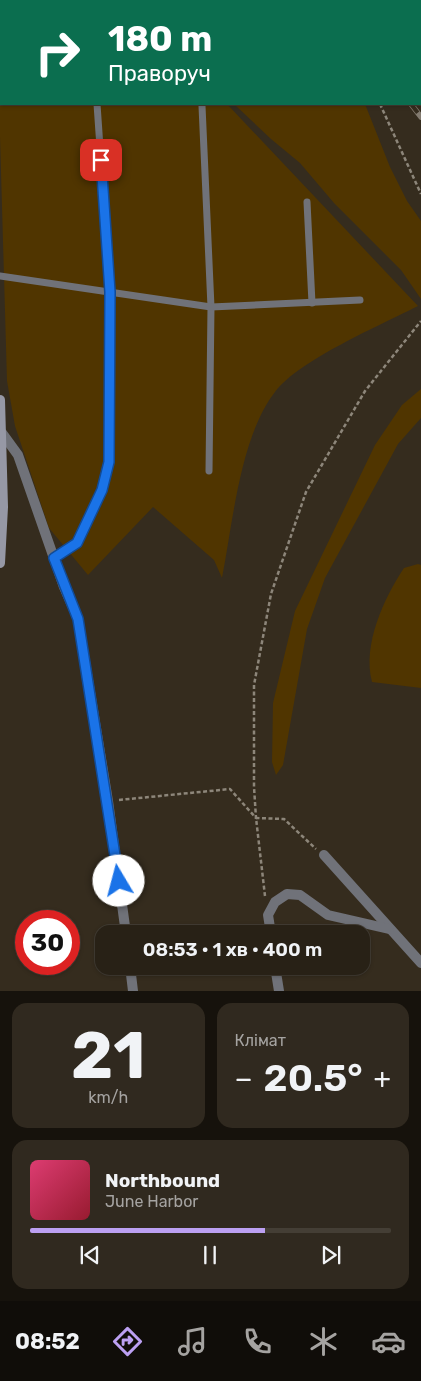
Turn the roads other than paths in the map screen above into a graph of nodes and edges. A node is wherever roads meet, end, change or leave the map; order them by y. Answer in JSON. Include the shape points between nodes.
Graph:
{"nodes":[{"id":1,"x":98,"y":105,"type":"edge"},
{"id":2,"x":202,"y":106,"type":"dead end"},
{"id":3,"x":307,"y":202,"type":"dead end"},
{"id":4,"x":0,"y":276,"type":"edge"},
{"id":5,"x":110,"y":292,"type":"junction"},
{"id":6,"x":360,"y":300,"type":"dead end"},
{"id":7,"x":312,"y":303,"type":"junction"},
{"id":8,"x":212,"y":307,"type":"junction"},
{"id":9,"x":0,"y":400,"type":"edge"},
{"id":10,"x":2,"y":433,"type":"junction"},
{"id":11,"x":1,"y":449,"type":"edge"},
{"id":12,"x":209,"y":471,"type":"dead end"},
{"id":13,"x":54,"y":558,"type":"junction"},
{"id":14,"x":0,"y":564,"type":"edge"},
{"id":15,"x":324,"y":855,"type":"road end"},
{"id":16,"x":125,"y":925,"type":"edge"},
{"id":17,"x":270,"y":925,"type":"edge"},
{"id":18,"x":389,"y":929,"type":"junction"},
{"id":19,"x":421,"y":963,"type":"edge"},
{"id":20,"x":131,"y":975,"type":"edge"},
{"id":21,"x":276,"y":975,"type":"edge"},
{"id":22,"x":133,"y":991,"type":"edge"},
{"id":23,"x":279,"y":991,"type":"edge"}],
"edges":[{"from":1,"to":5,"type":"lane"},
{"from":2,"to":8,"type":"lane"},
{"from":3,"to":7,"type":"lane"},
{"from":4,"to":5,"type":"lane"},
{"from":5,"to":8,"type":"lane"},
{"from":5,"to":13,"type":"lane","via":[[109,462],[102,490],[77,543]]},
{"from":6,"to":7,"type":"lane"},
{"from":7,"to":8,"type":"lane"},
{"from":8,"to":12,"type":"lane"},
{"from":9,"to":10,"type":"street"},
{"from":10,"to":11,"type":"street"},
{"from":10,"to":13,"type":"street","via":[[18,455]]},
{"from":11,"to":14,"type":"street"},
{"from":13,"to":16,"type":"street","via":[[78,619]]},
{"from":15,"to":18,"type":"street"},
{"from":17,"to":18,"type":"street","via":[[268,915],[275,902],[287,894],[300,895],[328,915]]},
{"from":18,"to":19,"type":"street"},
{"from":20,"to":22,"type":"street"},
{"from":21,"to":23,"type":"street"}]}
